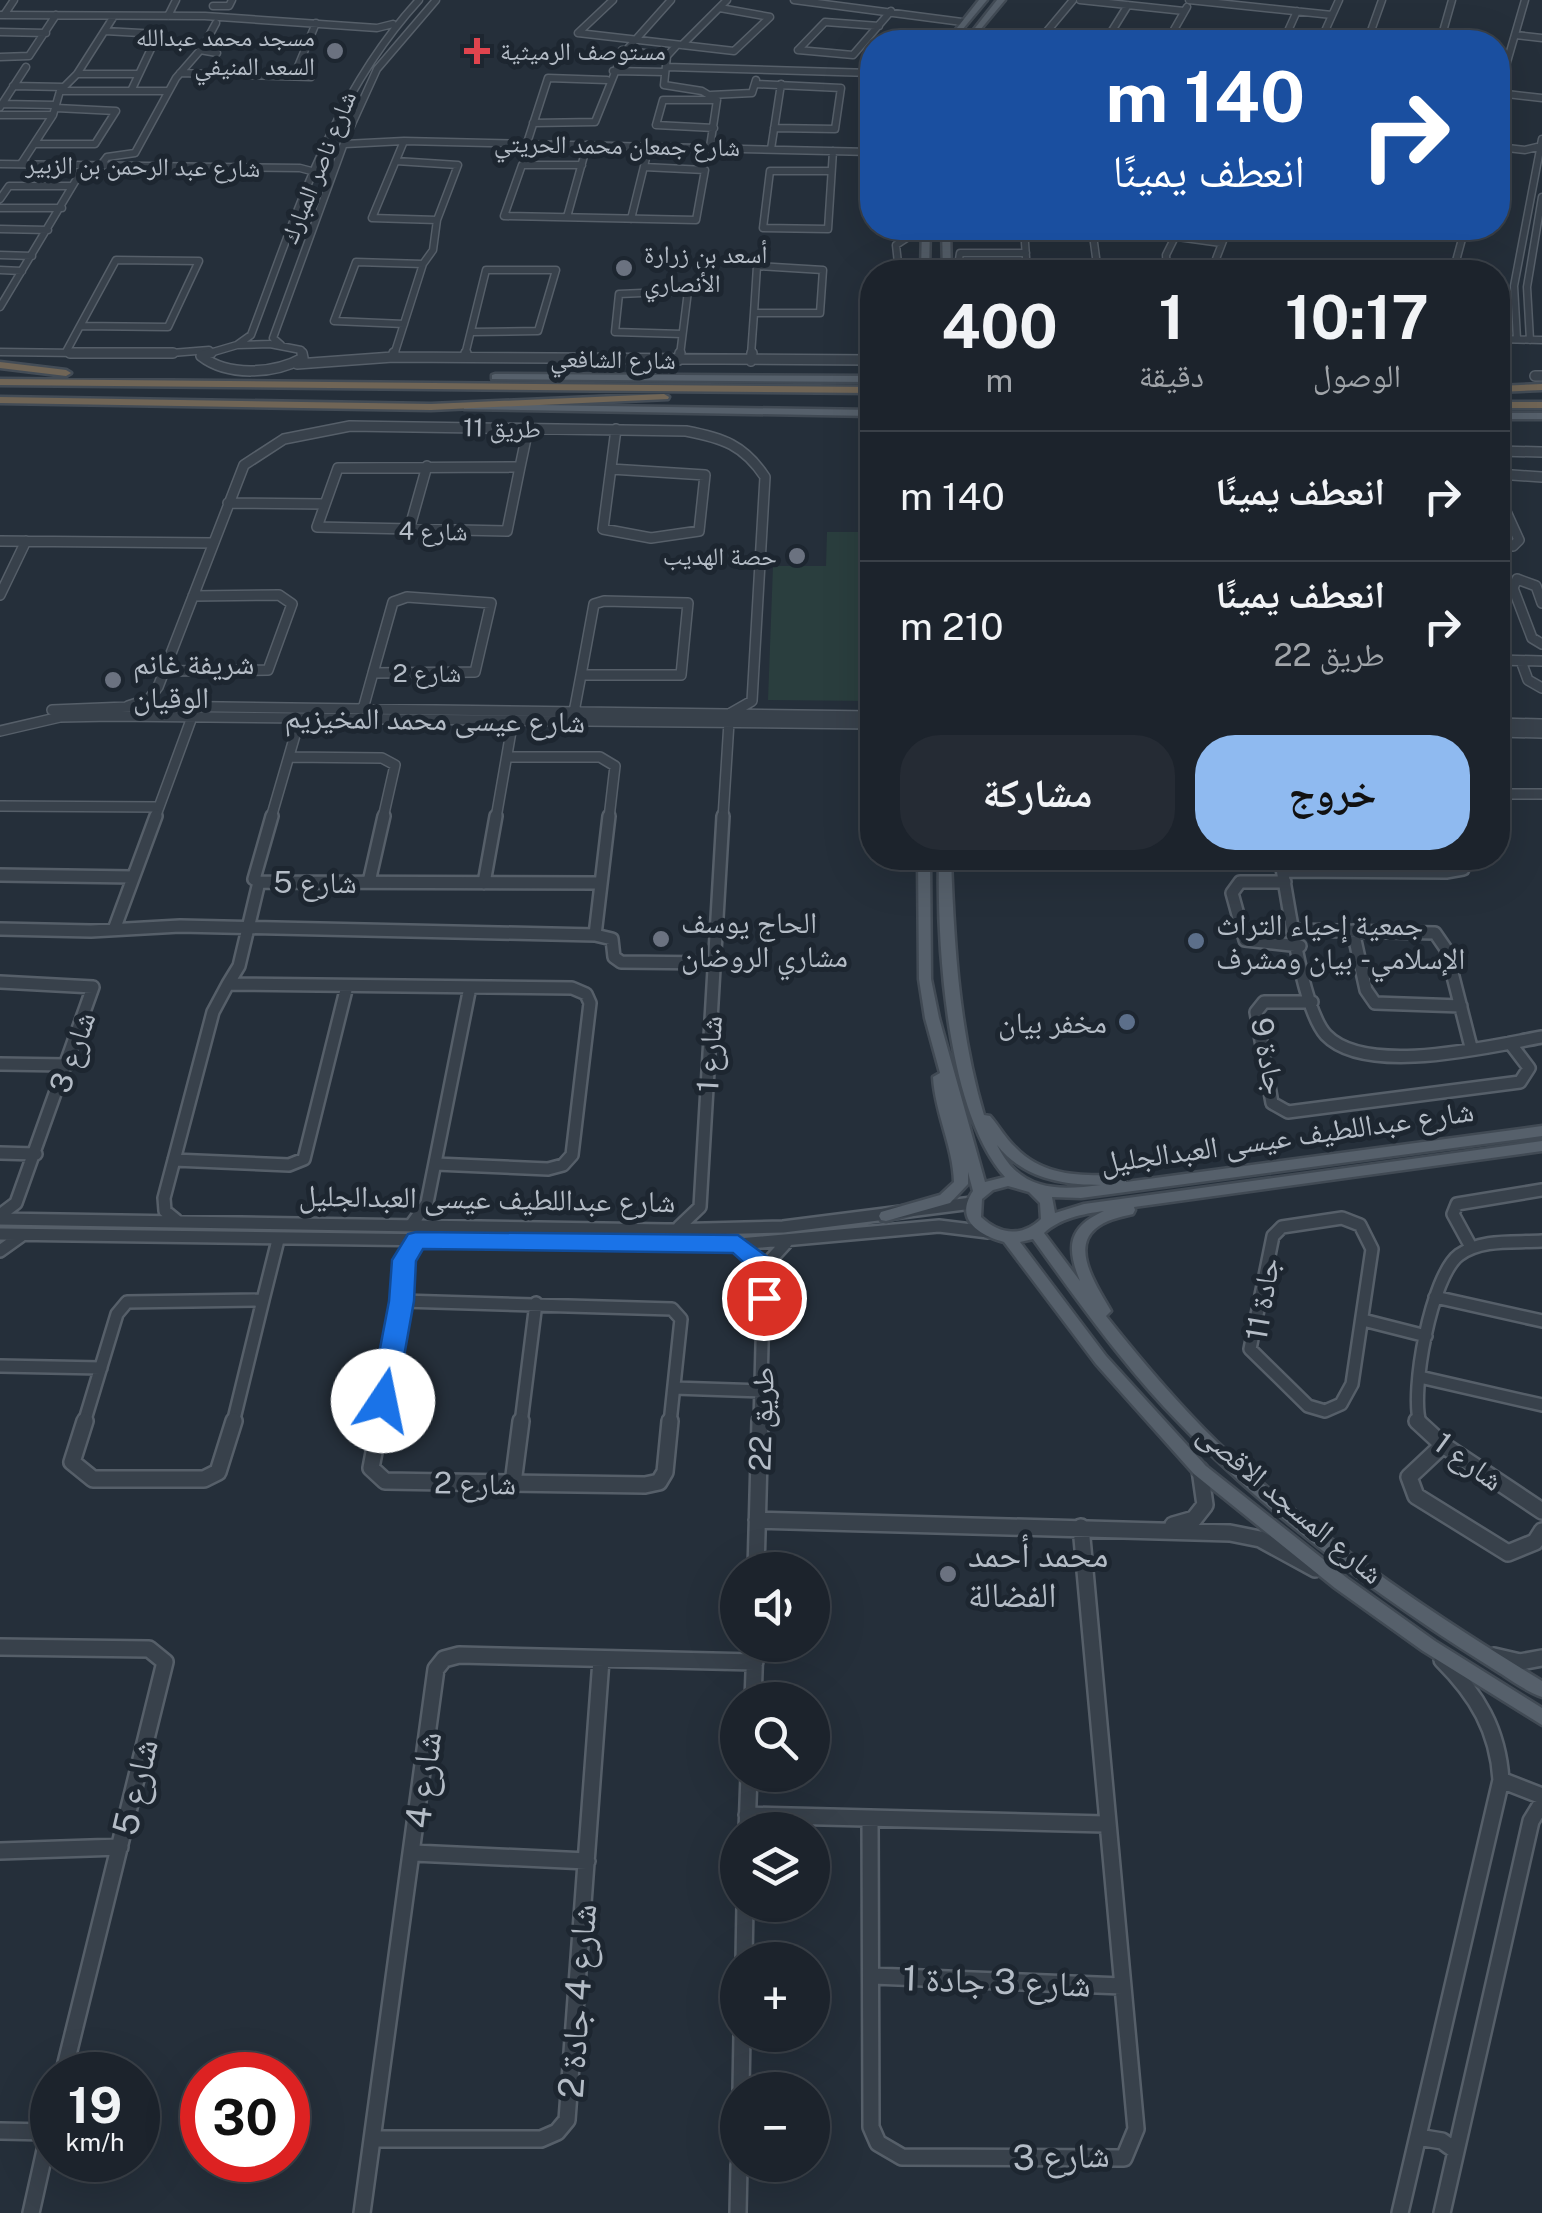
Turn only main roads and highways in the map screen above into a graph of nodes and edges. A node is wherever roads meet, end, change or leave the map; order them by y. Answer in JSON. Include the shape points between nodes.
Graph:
{"nodes":[{"id":1,"x":983,"y":0,"type":"edge"},
{"id":2,"x":1000,"y":0,"type":"edge"},
{"id":3,"x":957,"y":30,"type":"edge"},
{"id":4,"x":975,"y":30,"type":"edge"},
{"id":5,"x":712,"y":360,"type":"road end"},
{"id":6,"x":0,"y":365,"type":"edge"},
{"id":7,"x":0,"y":373,"type":"edge"},
{"id":8,"x":66,"y":373,"type":"junction"},
{"id":9,"x":495,"y":377,"type":"junction"},
{"id":10,"x":692,"y":378,"type":"junction"},
{"id":11,"x":0,"y":382,"type":"edge"},
{"id":12,"x":1542,"y":387,"type":"edge"},
{"id":13,"x":1510,"y":388,"type":"edge"},
{"id":14,"x":0,"y":391,"type":"edge"},
{"id":15,"x":860,"y":392,"type":"edge"},
{"id":16,"x":669,"y":393,"type":"junction"},
{"id":17,"x":860,"y":394,"type":"edge"},
{"id":18,"x":860,"y":397,"type":"edge"},
{"id":19,"x":1510,"y":398,"type":"edge"},
{"id":20,"x":0,"y":402,"type":"edge"},
{"id":21,"x":1542,"y":402,"type":"edge"},
{"id":22,"x":860,"y":403,"type":"edge"},
{"id":23,"x":1510,"y":404,"type":"edge"},
{"id":24,"x":431,"y":407,"type":"junction"},
{"id":25,"x":788,"y":412,"type":"junction"},
{"id":26,"x":1510,"y":416,"type":"edge"},
{"id":27,"x":1542,"y":416,"type":"edge"},
{"id":28,"x":924,"y":870,"type":"edge"},
{"id":29,"x":946,"y":870,"type":"edge"},
{"id":30,"x":941,"y":1062,"type":"junction"},
{"id":31,"x":978,"y":1112,"type":"junction"},
{"id":32,"x":1542,"y":1131,"type":"edge"},
{"id":33,"x":1486,"y":1136,"type":"junction"},
{"id":34,"x":1542,"y":1146,"type":"edge"},
{"id":35,"x":1360,"y":1154,"type":"junction"},
{"id":36,"x":1379,"y":1166,"type":"junction"},
{"id":37,"x":1170,"y":1180,"type":"junction"},
{"id":38,"x":1277,"y":1181,"type":"junction"},
{"id":39,"x":1019,"y":1182,"type":"junction"},
{"id":40,"x":1220,"y":1190,"type":"junction"},
{"id":41,"x":1040,"y":1192,"type":"junction"},
{"id":42,"x":976,"y":1197,"type":"junction"},
{"id":43,"x":886,"y":1216,"type":"road end"},
{"id":44,"x":1042,"y":1227,"type":"junction"},
{"id":45,"x":1010,"y":1238,"type":"junction"},
{"id":46,"x":1136,"y":1363,"type":"junction"},
{"id":47,"x":1170,"y":1402,"type":"junction"},
{"id":48,"x":1145,"y":1408,"type":"junction"},
{"id":49,"x":1542,"y":1690,"type":"edge"},
{"id":50,"x":1542,"y":1717,"type":"edge"}],
"edges":[{"from":1,"to":3,"type":"main road"},
{"from":2,"to":4,"type":"main road"},
{"from":5,"to":10,"type":"main road","via":[[712,372]]},
{"from":6,"to":8,"type":"highway"},
{"from":7,"to":8,"type":"highway"},
{"from":8,"to":9,"type":"highway"},
{"from":9,"to":10,"type":"main road"},
{"from":9,"to":16,"type":"highway"},
{"from":10,"to":15,"type":"main road","via":[[780,379]]},
{"from":11,"to":16,"type":"highway"},
{"from":12,"to":13,"type":"highway"},
{"from":14,"to":16,"type":"highway"},
{"from":16,"to":17,"type":"highway"},
{"from":16,"to":24,"type":"highway"},
{"from":18,"to":25,"type":"main road"},
{"from":19,"to":21,"type":"highway"},
{"from":20,"to":24,"type":"highway"},
{"from":21,"to":23,"type":"highway"},
{"from":22,"to":25,"type":"main road","via":[[848,412]]},
{"from":24,"to":25,"type":"main road"},
{"from":26,"to":27,"type":"main road"},
{"from":28,"to":30,"type":"main road","via":[[925,978]]},
{"from":29,"to":31,"type":"main road","via":[[951,996]]},
{"from":30,"to":42,"type":"main road"},
{"from":30,"to":43,"type":"main road","via":[[939,1097],[962,1184],[945,1200]]},
{"from":31,"to":37,"type":"main road","via":[[1010,1152],[1037,1170],[1076,1181]]},
{"from":31,"to":39,"type":"main road","via":[[994,1158]]},
{"from":32,"to":33,"type":"main road","name":"شارع عبداللطيف عيسى العبدالجليل"},
{"from":33,"to":35,"type":"main road","name":"شارع عبداللطيف عيسى العبدالجليل"},
{"from":33,"to":36,"type":"main road","via":[[1381,1158]]},
{"from":34,"to":36,"type":"main road","name":"شارع عبداللطيف عيسى العبدالجليل"},
{"from":35,"to":37,"type":"main road","name":"شارع عبداللطيف عيسى العبدالجليل"},
{"from":35,"to":38,"type":"main road","via":[[1359,1164]]},
{"from":36,"to":38,"type":"main road","name":"شارع عبداللطيف عيسى العبدالجليل"},
{"from":37,"to":41,"type":"main road","name":"شارع عبداللطيف عيسى العبدالجليل"},
{"from":38,"to":40,"type":"main road","name":"شارع عبداللطيف عيسى العبدالجليل"},
{"from":39,"to":41,"type":"main road"},
{"from":39,"to":42,"type":"main road","via":[[998,1182]]},
{"from":40,"to":44,"type":"main road","name":"شارع عبداللطيف عيسى العبدالجليل","via":[[1084,1209]]},
{"from":40,"to":46,"type":"main road","via":[[1117,1212],[1080,1235],[1078,1264]]},
{"from":41,"to":44,"type":"main road","via":[[1048,1201]]},
{"from":42,"to":45,"type":"main road","via":[[974,1219]]},
{"from":44,"to":45,"type":"main road"},
{"from":44,"to":46,"type":"main road","name":"شارع المسجد الاقصى"},
{"from":45,"to":48,"type":"main road","name":"شارع المسجد الاقصى"},
{"from":46,"to":47,"type":"main road","name":"شارع المسجد الاقصى"},
{"from":47,"to":48,"type":"main road","via":[[1150,1397]]},
{"from":47,"to":49,"type":"main road","name":"شارع المسجد الاقصى","via":[[1326,1545]]},
{"from":48,"to":50,"type":"main road","name":"شارع المسجد الاقصى","via":[[1200,1470],[1341,1584]]}]}
